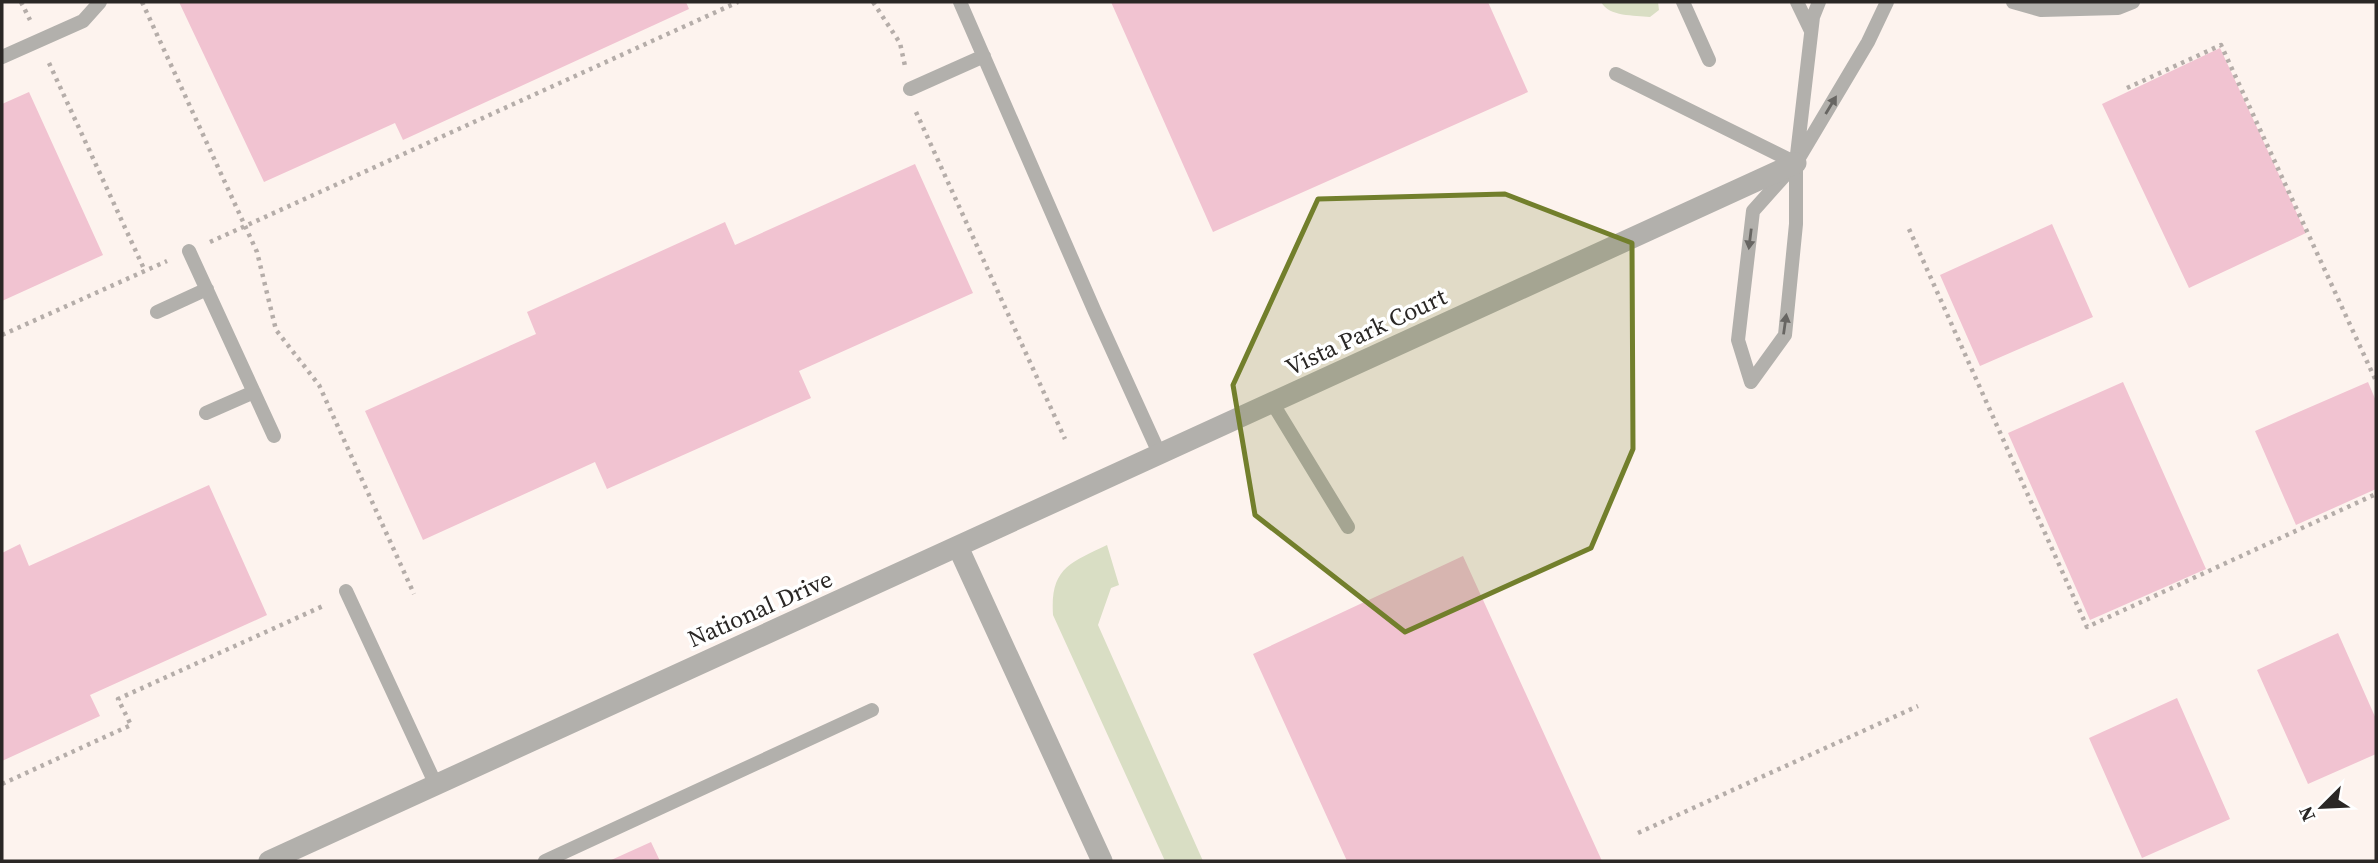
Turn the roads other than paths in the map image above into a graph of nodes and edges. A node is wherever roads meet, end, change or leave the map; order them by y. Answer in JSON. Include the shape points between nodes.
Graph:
{"nodes":[{"id":1,"x":100,"y":2,"type":"edge"},
{"id":2,"x":960,"y":2,"type":"edge"},
{"id":3,"x":1683,"y":2,"type":"edge"},
{"id":4,"x":1797,"y":2,"type":"edge"},
{"id":5,"x":1819,"y":2,"type":"edge"},
{"id":6,"x":1886,"y":2,"type":"edge"},
{"id":7,"x":2013,"y":2,"type":"edge"},
{"id":8,"x":2133,"y":2,"type":"edge"},
{"id":9,"x":2039,"y":6,"type":"edge"},
{"id":10,"x":1811,"y":33,"type":"junction"},
{"id":11,"x":984,"y":55,"type":"junction"},
{"id":12,"x":2,"y":57,"type":"edge"},
{"id":13,"x":1709,"y":60,"type":"dead end"},
{"id":14,"x":1616,"y":74,"type":"dead end"},
{"id":15,"x":911,"y":89,"type":"road end"},
{"id":16,"x":1796,"y":163,"type":"junction"},
{"id":17,"x":190,"y":251,"type":"road end"},
{"id":18,"x":207,"y":289,"type":"junction"},
{"id":19,"x":157,"y":312,"type":"dead end"},
{"id":20,"x":254,"y":392,"type":"junction"},
{"id":21,"x":1273,"y":404,"type":"junction"},
{"id":22,"x":206,"y":413,"type":"dead end"},
{"id":23,"x":274,"y":436,"type":"dead end"},
{"id":24,"x":1160,"y":455,"type":"junction"},
{"id":25,"x":1348,"y":527,"type":"dead end"},
{"id":26,"x":958,"y":547,"type":"junction"},
{"id":27,"x":346,"y":592,"type":"dead end"},
{"id":28,"x":872,"y":710,"type":"dead end"},
{"id":29,"x":436,"y":785,"type":"junction"},
{"id":30,"x":269,"y":861,"type":"edge"},
{"id":31,"x":545,"y":861,"type":"edge"},
{"id":32,"x":1102,"y":861,"type":"edge"}],
"edges":[{"from":1,"to":12,"type":"lane","via":[[83,21]]},
{"from":2,"to":11,"type":"lane"},
{"from":3,"to":13,"type":"lane"},
{"from":4,"to":10,"type":"lane"},
{"from":5,"to":10,"type":"lane"},
{"from":16,"to":6,"type":"lane","one_way":true,"via":[[1868,42]]},
{"from":7,"to":9,"type":"lane"},
{"from":8,"to":9,"type":"lane","via":[[2118,8]]},
{"from":10,"to":16,"type":"lane"},
{"from":11,"to":15,"type":"lane"},
{"from":11,"to":24,"type":"lane"},
{"from":14,"to":16,"type":"lane"},
{"from":16,"to":16,"type":"lane","one_way":true,"via":[[1753,211],[1738,340],[1751,382],[1784,335],[1796,224]]},
{"from":16,"to":21,"type":"street","name":"Vista Park Court"},
{"from":17,"to":18,"type":"lane"},
{"from":18,"to":19,"type":"lane"},
{"from":18,"to":20,"type":"lane"},
{"from":20,"to":22,"type":"lane"},
{"from":20,"to":23,"type":"lane"},
{"from":21,"to":24,"type":"street","name":"Vista Park Court"},
{"from":21,"to":25,"type":"lane"},
{"from":24,"to":26,"type":"street","name":"Vista Park Court"},
{"from":26,"to":29,"type":"street","name":"National Drive"},
{"from":26,"to":32,"type":"street"},
{"from":27,"to":29,"type":"lane"},
{"from":28,"to":31,"type":"lane"},
{"from":29,"to":30,"type":"street","name":"National Drive"}]}
